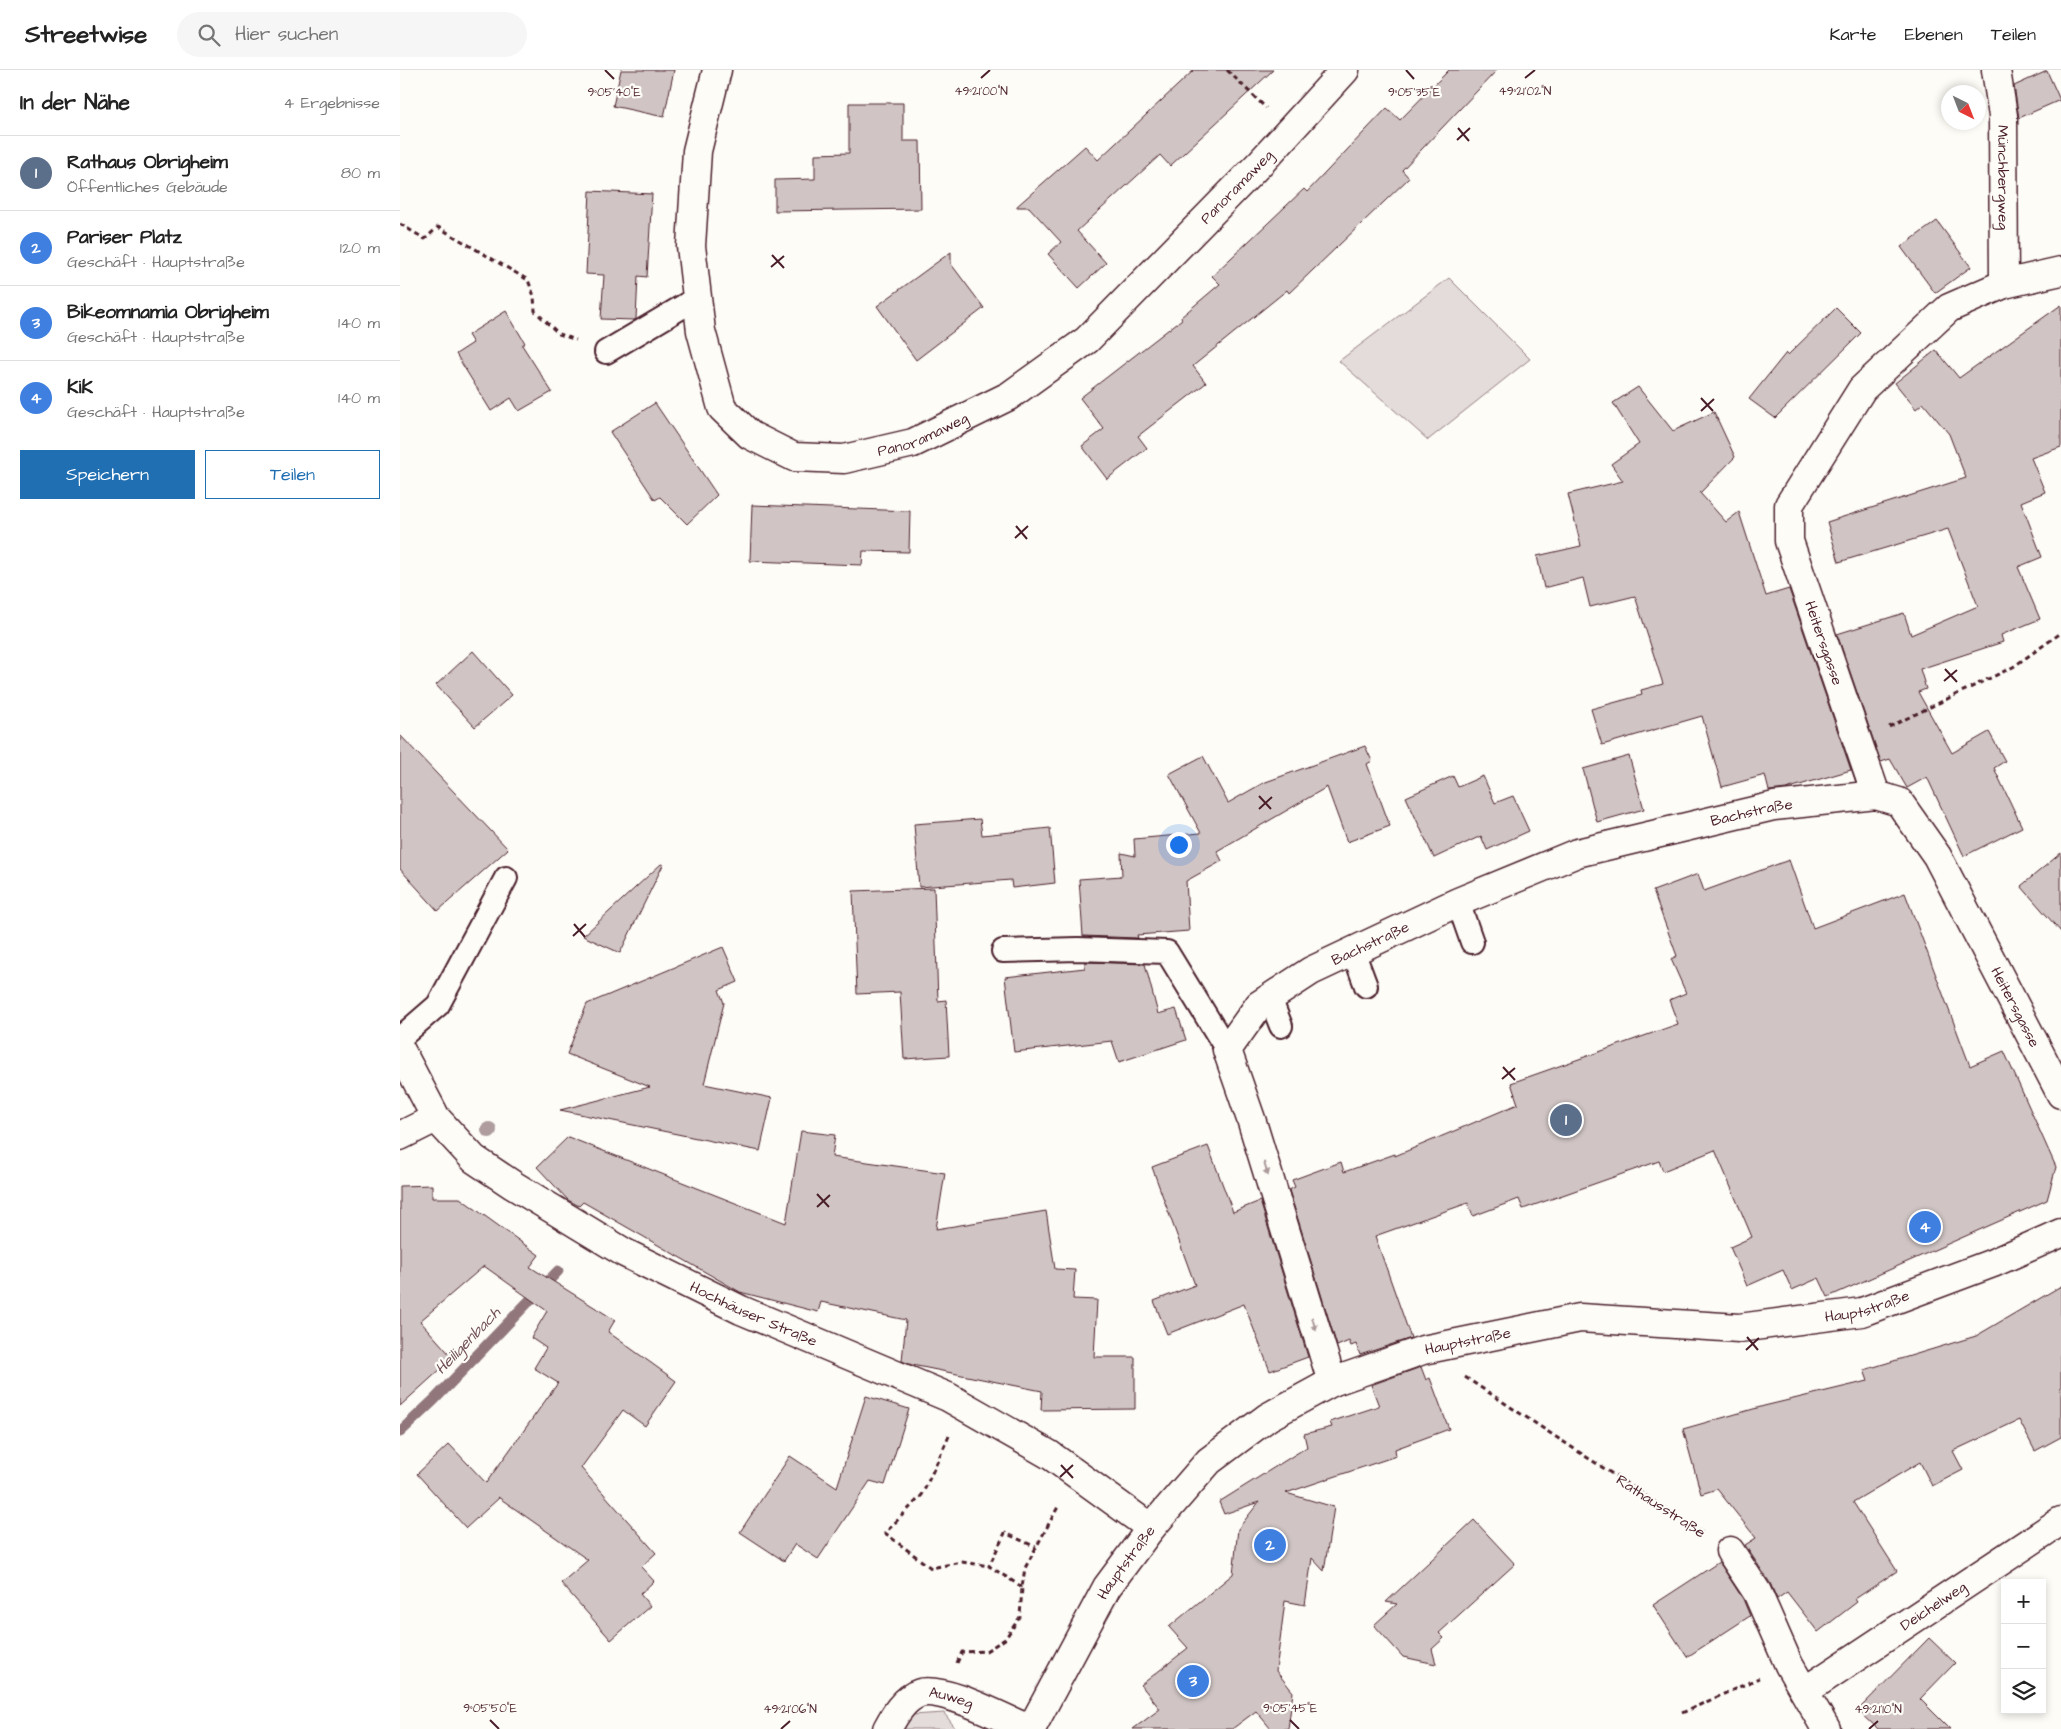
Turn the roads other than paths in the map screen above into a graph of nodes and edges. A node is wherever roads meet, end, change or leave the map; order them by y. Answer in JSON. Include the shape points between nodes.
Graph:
{"nodes":[{"id":1,"x":717,"y":70,"type":"edge"},
{"id":2,"x":1345,"y":70,"type":"edge"},
{"id":3,"x":1996,"y":70,"type":"edge"},
{"id":4,"x":2061,"y":271,"type":"edge"},
{"id":5,"x":2004,"y":284,"type":"junction"},
{"id":6,"x":697,"y":298,"type":"junction"},
{"id":7,"x":606,"y":352,"type":"road end"},
{"id":8,"x":1876,"y":795,"type":"junction"},
{"id":9,"x":506,"y":878,"type":"dead end"},
{"id":10,"x":1458,"y":902,"type":"junction"},
{"id":11,"x":1472,"y":942,"type":"dead end"},
{"id":12,"x":1003,"y":951,"type":"dead end"},
{"id":13,"x":1353,"y":951,"type":"junction"},
{"id":14,"x":1366,"y":986,"type":"dead end"},
{"id":15,"x":1270,"y":998,"type":"junction"},
{"id":16,"x":1281,"y":1026,"type":"dead end"},
{"id":17,"x":400,"y":1038,"type":"edge"},
{"id":18,"x":400,"y":1049,"type":"edge"},
{"id":19,"x":1227,"y":1050,"type":"junction"},
{"id":20,"x":2061,"y":1094,"type":"edge"},
{"id":21,"x":436,"y":1118,"type":"junction"},
{"id":22,"x":400,"y":1136,"type":"edge"},
{"id":23,"x":2061,"y":1234,"type":"edge"},
{"id":24,"x":1332,"y":1382,"type":"junction"},
{"id":25,"x":2061,"y":1521,"type":"edge"},
{"id":26,"x":1151,"y":1528,"type":"junction"},
{"id":27,"x":1730,"y":1551,"type":"road end"},
{"id":28,"x":1805,"y":1691,"type":"junction"},
{"id":29,"x":887,"y":1729,"type":"edge"},
{"id":30,"x":1030,"y":1729,"type":"edge"},
{"id":31,"x":1826,"y":1729,"type":"edge"}],
"edges":[{"from":1,"to":6,"type":"street","name":"Panoramaweg","via":[[697,151],[691,246]]},
{"from":2,"to":6,"type":"street","name":"Panoramaweg","via":[[1087,340],[1009,396],[913,443],[844,460],[794,457],[750,435],[722,408],[701,331]]},
{"from":3,"to":5,"type":"street","name":"Münchbergweg","via":[[2003,116]]},
{"from":4,"to":5,"type":"street","name":"Heitersgasse"},
{"from":5,"to":8,"type":"street","name":"Heitersgasse","via":[[1949,308],[1862,389],[1789,504],[1789,541]]},
{"from":6,"to":7,"type":"lane"},
{"from":8,"to":10,"type":"street","name":"Bachstraße","via":[[1774,806],[1577,853]]},
{"from":8,"to":20,"type":"street","name":"Heitersgasse","via":[[1899,802],[1937,856]]},
{"from":9,"to":17,"type":"lane","via":[[438,1005]]},
{"from":10,"to":11,"type":"lane"},
{"from":10,"to":13,"type":"street","name":"Bachstraße"},
{"from":12,"to":19,"type":"lane","via":[[1167,952]]},
{"from":13,"to":14,"type":"lane"},
{"from":13,"to":15,"type":"street","name":"Bachstraße","via":[[1311,971]]},
{"from":15,"to":16,"type":"lane"},
{"from":15,"to":19,"type":"street","name":"Bachstraße","via":[[1259,1005]]},
{"from":18,"to":21,"type":"street","name":"Hochhäuser Straße"},
{"from":19,"to":24,"type":"street","one_way":true},
{"from":21,"to":22,"type":"street"},
{"from":21,"to":26,"type":"street","name":"Hochhäuser Straße","via":[[474,1159],[625,1253],[741,1310],[948,1397],[1050,1456]]},
{"from":23,"to":24,"type":"street","name":"Hauptstraße","via":[[1862,1312],[1739,1328],[1580,1318],[1423,1350]]},
{"from":24,"to":26,"type":"street","name":"Hauptstraße","via":[[1268,1417],[1209,1461]]},
{"from":25,"to":28,"type":"street","name":"Deichelweg"},
{"from":26,"to":30,"type":"street","name":"Hauptstraße","via":[[1107,1587]]},
{"from":27,"to":28,"type":"street","via":[[1757,1592],[1789,1665]]},
{"from":28,"to":31,"type":"street"},
{"from":29,"to":30,"type":"street","name":"Auweg","via":[[896,1711],[920,1693],[943,1693]]}]}
